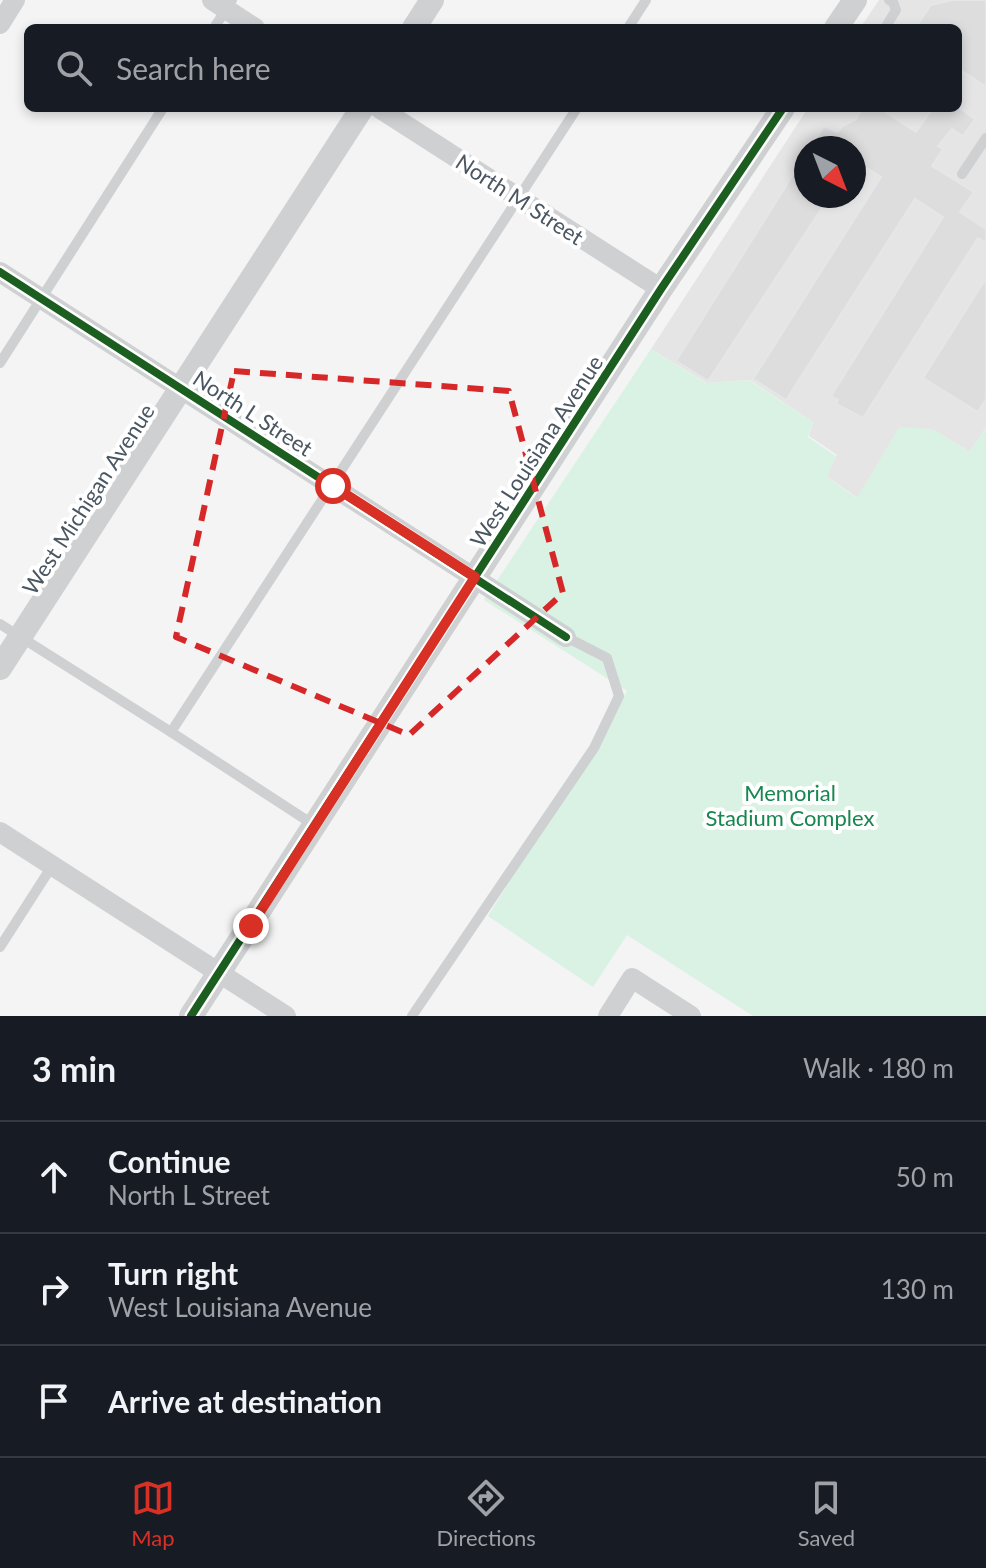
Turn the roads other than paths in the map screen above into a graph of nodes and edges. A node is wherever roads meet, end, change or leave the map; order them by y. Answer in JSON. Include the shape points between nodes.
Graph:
{"nodes":[{"id":1,"x":15,"y":0,"type":"edge"},
{"id":2,"x":432,"y":0,"type":"edge"},
{"id":3,"x":646,"y":0,"type":"edge"},
{"id":4,"x":855,"y":0,"type":"edge"},
{"id":5,"x":889,"y":0,"type":"edge"},
{"id":6,"x":223,"y":3,"type":"edge"},
{"id":7,"x":0,"y":24,"type":"edge"},
{"id":8,"x":215,"y":24,"type":"edge"},
{"id":9,"x":250,"y":24,"type":"edge"},
{"id":10,"x":417,"y":24,"type":"edge"},
{"id":11,"x":631,"y":24,"type":"edge"},
{"id":12,"x":839,"y":24,"type":"edge"},
{"id":13,"x":887,"y":24,"type":"edge"},
{"id":14,"x":160,"y":112,"type":"edge"},
{"id":15,"x":359,"y":112,"type":"edge"},
{"id":16,"x":385,"y":112,"type":"edge"},
{"id":17,"x":574,"y":112,"type":"edge"},
{"id":18,"x":780,"y":112,"type":"edge"},
{"id":19,"x":986,"y":138,"type":"edge"},
{"id":20,"x":962,"y":174,"type":"dead end"},
{"id":21,"x":519,"y":198,"type":"junction"},
{"id":22,"x":0,"y":272,"type":"edge"},
{"id":23,"x":661,"y":289,"type":"junction"},
{"id":24,"x":42,"y":299,"type":"junction"},
{"id":25,"x":0,"y":363,"type":"edge"},
{"id":26,"x":181,"y":388,"type":"junction"},
{"id":27,"x":333,"y":486,"type":"junction"},
{"id":28,"x":475,"y":577,"type":"junction"},
{"id":29,"x":10,"y":631,"type":"edge"},
{"id":30,"x":566,"y":637,"type":"joint"},
{"id":31,"x":0,"y":668,"type":"edge"},
{"id":32,"x":171,"y":732,"type":"junction"},
{"id":33,"x":315,"y":826,"type":"junction"},
{"id":34,"x":0,"y":832,"type":"edge"},
{"id":35,"x":52,"y":866,"type":"junction"},
{"id":36,"x":0,"y":947,"type":"edge"},
{"id":37,"x":219,"y":973,"type":"junction"},
{"id":38,"x":191,"y":1016,"type":"edge"},
{"id":39,"x":286,"y":1016,"type":"edge"},
{"id":40,"x":412,"y":1016,"type":"edge"},
{"id":41,"x":608,"y":1016,"type":"edge"},
{"id":42,"x":691,"y":1016,"type":"edge"}],
"edges":[{"from":1,"to":7,"type":"street"},
{"from":2,"to":10,"type":"street"},
{"from":3,"to":11,"type":"lane"},
{"from":4,"to":12,"type":"street"},
{"from":5,"to":13,"type":"lane","via":[[896,10]]},
{"from":6,"to":8,"type":"lane"},
{"from":6,"to":9,"type":"street"},
{"from":14,"to":24,"type":"lane"},
{"from":15,"to":26,"type":"street","name":"West Michigan Avenue"},
{"from":16,"to":21,"type":"street","name":"North M Street"},
{"from":17,"to":21,"type":"lane"},
{"from":18,"to":23,"type":"street","name":"West Louisiana Avenue"},
{"from":19,"to":20,"type":"lane"},
{"from":21,"to":23,"type":"street","name":"North M Street"},
{"from":21,"to":27,"type":"lane"},
{"from":22,"to":24,"type":"street","name":"North L Street"},
{"from":23,"to":28,"type":"street","name":"West Louisiana Avenue"},
{"from":24,"to":25,"type":"lane"},
{"from":24,"to":26,"type":"street","name":"North L Street"},
{"from":26,"to":27,"type":"street","name":"North L Street"},
{"from":26,"to":29,"type":"street","name":"West Michigan Avenue"},
{"from":27,"to":28,"type":"street","name":"North L Street"},
{"from":27,"to":32,"type":"lane"},
{"from":28,"to":30,"type":"street","name":"North L Street"},
{"from":28,"to":33,"type":"street","name":"West Louisiana Avenue"},
{"from":29,"to":31,"type":"street","name":"West Michigan Avenue"},
{"from":29,"to":32,"type":"lane"},
{"from":30,"to":40,"type":"lane","via":[[607,658],[619,696],[594,748]]},
{"from":32,"to":33,"type":"lane"},
{"from":33,"to":37,"type":"street","name":"West Louisiana Avenue"},
{"from":34,"to":35,"type":"street"},
{"from":35,"to":36,"type":"lane"},
{"from":35,"to":37,"type":"street"},
{"from":37,"to":38,"type":"street","name":"West Louisiana Avenue"},
{"from":37,"to":39,"type":"street"},
{"from":41,"to":42,"type":"street","via":[[632,978]]}]}
